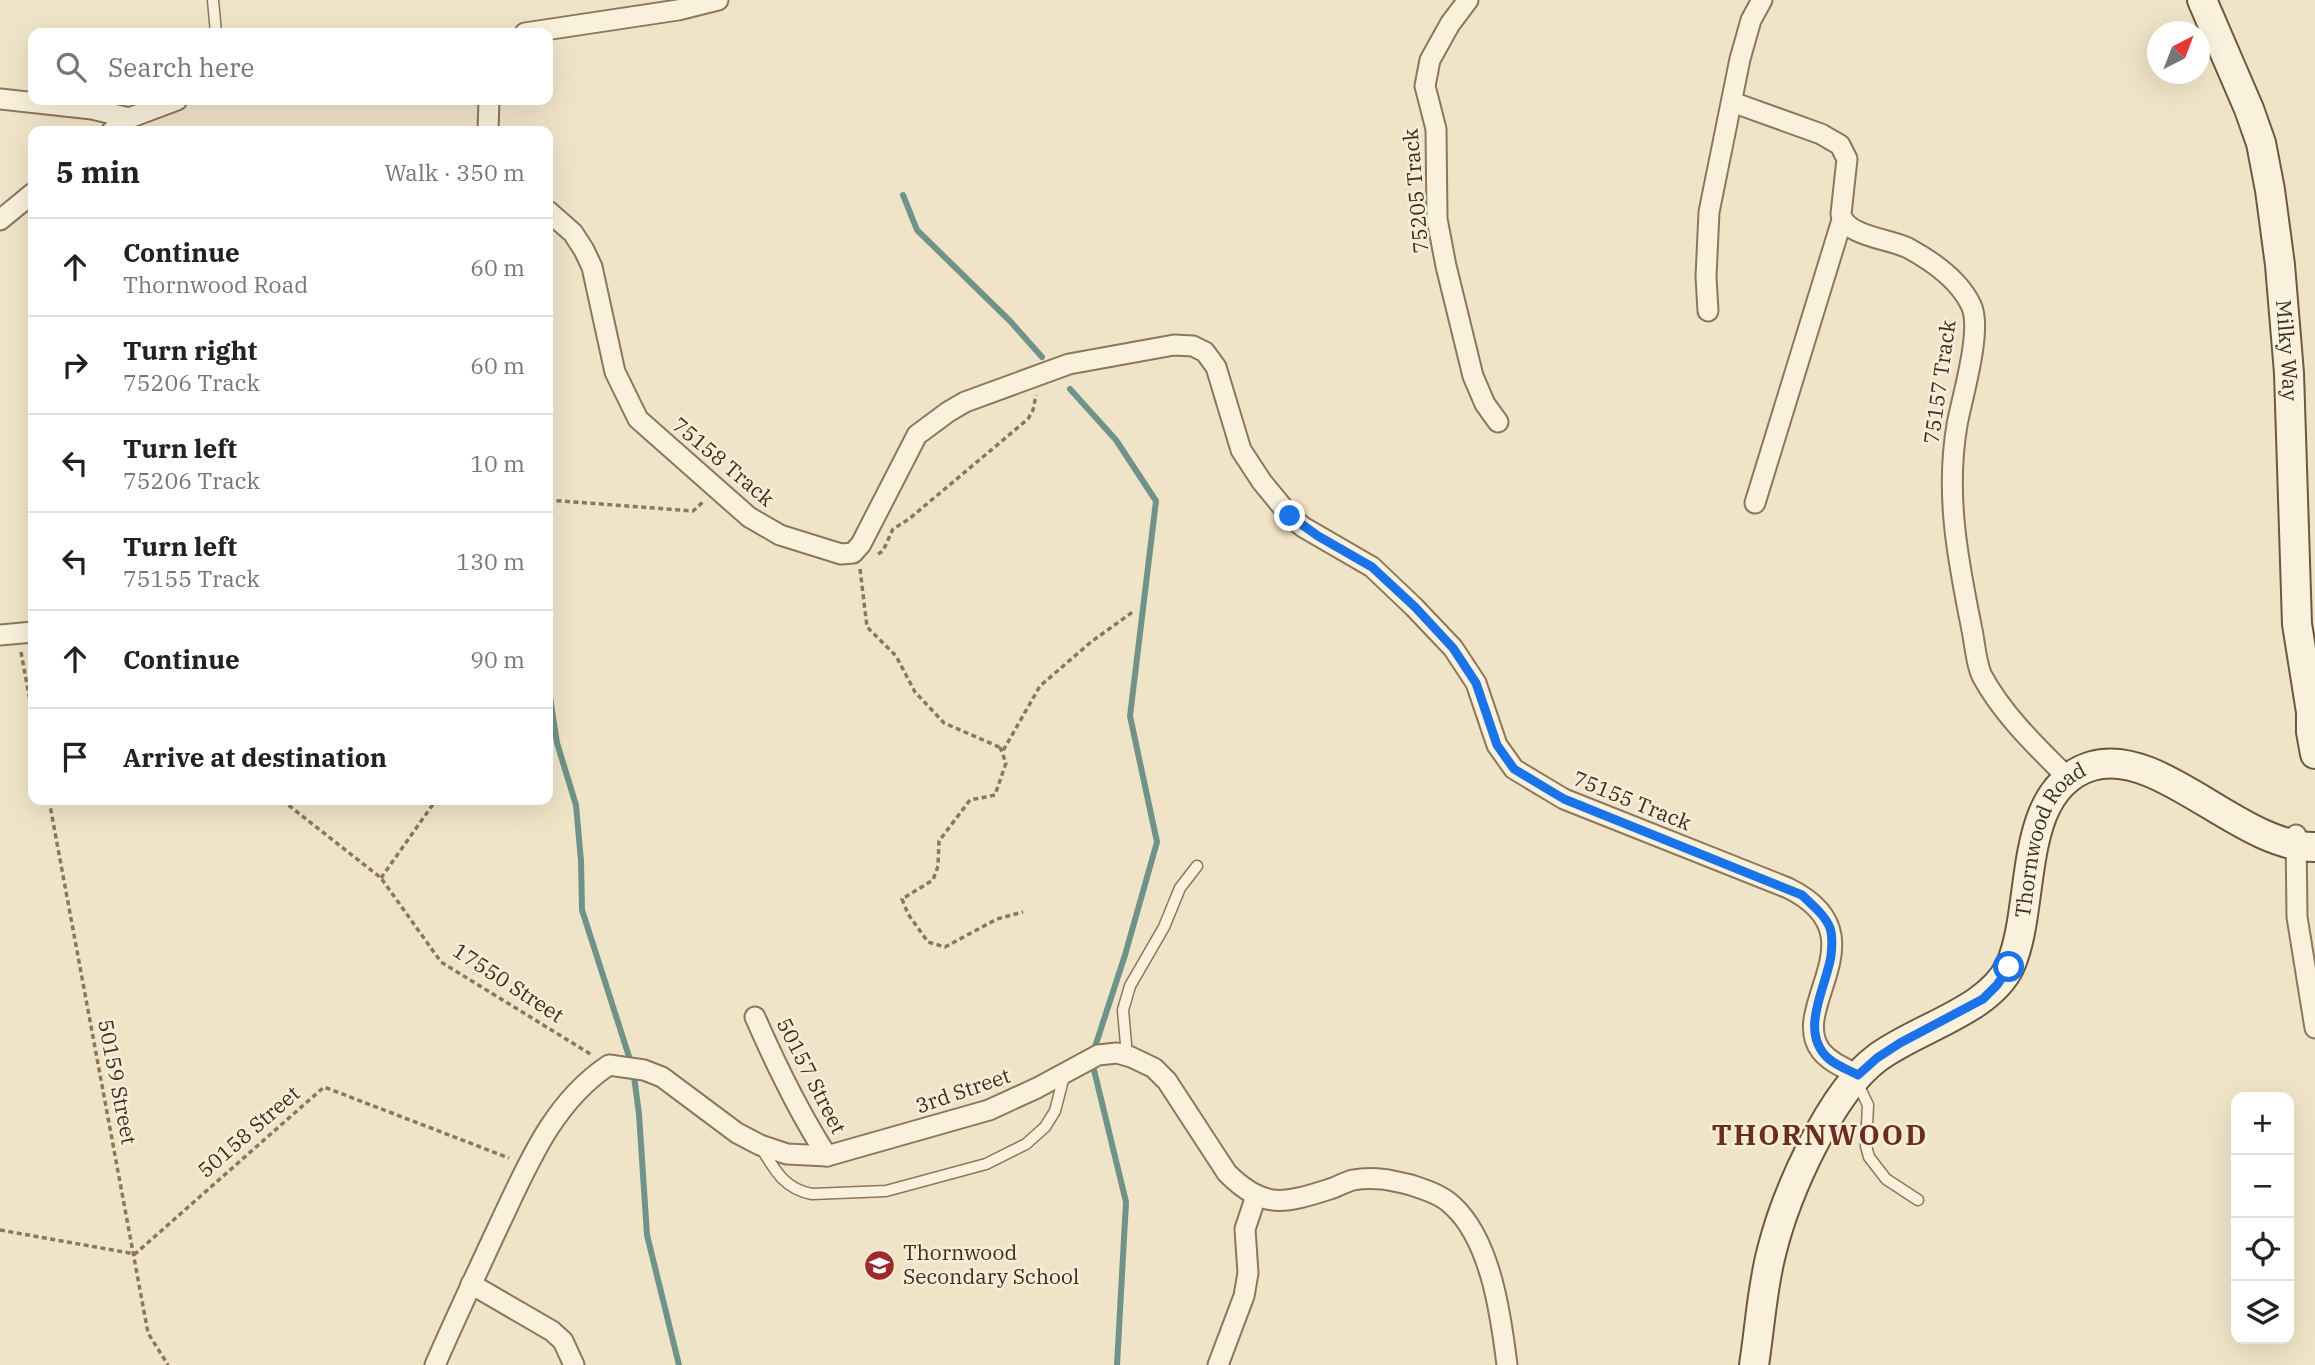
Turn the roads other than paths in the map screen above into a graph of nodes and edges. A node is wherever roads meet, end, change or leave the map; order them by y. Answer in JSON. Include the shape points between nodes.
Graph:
{"nodes":[{"id":1,"x":214,"y":0,"type":"edge"},
{"id":2,"x":718,"y":0,"type":"edge"},
{"id":3,"x":1468,"y":0,"type":"edge"},
{"id":4,"x":1762,"y":0,"type":"edge"},
{"id":5,"x":2202,"y":0,"type":"edge"},
{"id":6,"x":678,"y":5,"type":"edge"},
{"id":7,"x":216,"y":28,"type":"edge"},
{"id":8,"x":552,"y":28,"type":"edge"},
{"id":9,"x":0,"y":99,"type":"edge"},
{"id":10,"x":28,"y":102,"type":"edge"},
{"id":11,"x":1732,"y":102,"type":"junction"},
{"id":12,"x":61,"y":105,"type":"edge"},
{"id":13,"x":164,"y":105,"type":"edge"},
{"id":14,"x":489,"y":105,"type":"edge"},
{"id":15,"x":129,"y":118,"type":"junction"},
{"id":16,"x":119,"y":126,"type":"edge"},
{"id":17,"x":488,"y":126,"type":"edge"},
{"id":18,"x":28,"y":198,"type":"edge"},
{"id":19,"x":553,"y":215,"type":"edge"},
{"id":20,"x":0,"y":220,"type":"edge"},
{"id":21,"x":1842,"y":220,"type":"junction"},
{"id":22,"x":1708,"y":311,"type":"dead end"},
{"id":23,"x":1498,"y":422,"type":"dead end"},
{"id":24,"x":1755,"y":503,"type":"dead end"},
{"id":25,"x":856,"y":558,"type":"joint"},
{"id":26,"x":2313,"y":716,"type":"edge"},
{"id":27,"x":2315,"y":754,"type":"edge"},
{"id":28,"x":2068,"y":778,"type":"junction"},
{"id":29,"x":2300,"y":839,"type":"edge"},
{"id":30,"x":1197,"y":866,"type":"dead end"},
{"id":31,"x":755,"y":1017,"type":"dead end"},
{"id":32,"x":2315,"y":1028,"type":"edge"},
{"id":33,"x":1127,"y":1056,"type":"junction"},
{"id":34,"x":1064,"y":1073,"type":"junction"},
{"id":35,"x":1857,"y":1077,"type":"junction"},
{"id":36,"x":760,"y":1145,"type":"junction"},
{"id":37,"x":827,"y":1156,"type":"junction"},
{"id":38,"x":1256,"y":1196,"type":"junction"},
{"id":39,"x":1918,"y":1200,"type":"dead end"},
{"id":40,"x":471,"y":1284,"type":"junction"},
{"id":41,"x":435,"y":1365,"type":"edge"},
{"id":42,"x":574,"y":1365,"type":"edge"},
{"id":43,"x":1218,"y":1365,"type":"edge"},
{"id":44,"x":1507,"y":1365,"type":"edge"},
{"id":45,"x":1754,"y":1365,"type":"edge"}],
"edges":[{"from":1,"to":7,"type":"lane"},
{"from":2,"to":6,"type":"street"},
{"from":3,"to":23,"type":"street","name":"75205 Track","via":[[1430,60],[1425,86],[1436,129],[1437,219],[1446,266],[1473,376]]},
{"from":4,"to":11,"type":"street","via":[[1751,20]]},
{"from":5,"to":26,"type":"street","name":"Milky Way","via":[[2253,120],[2270,190],[2289,373],[2297,624]]},
{"from":6,"to":8,"type":"street"},
{"from":9,"to":10,"type":"street"},
{"from":11,"to":21,"type":"street","via":[[1840,145],[1847,159]]},
{"from":11,"to":22,"type":"street","via":[[1709,212]]},
{"from":12,"to":15,"type":"street"},
{"from":13,"to":15,"type":"street"},
{"from":14,"to":17,"type":"street"},
{"from":15,"to":16,"type":"street"},
{"from":18,"to":20,"type":"street"},
{"from":19,"to":25,"type":"street","name":"75158 Track","via":[[573,233],[588,258],[615,372],[638,419],[749,517],[780,535]]},
{"from":21,"to":24,"type":"street"},
{"from":21,"to":28,"type":"street","name":"75157 Track","via":[[1851,229],[1906,247],[1932,263],[1970,304],[1974,340],[1952,461],[1954,527],[1981,674],[2004,710]]},
{"from":25,"to":35,"type":"street","name":"75155 Track","via":[[917,435],[965,402],[1069,364],[1174,345],[1205,352],[1216,367],[1241,450],[1262,482],[1303,527],[1372,567],[1453,648],[1469,671],[1497,745],[1514,769],[1564,799],[1802,895],[1825,919],[1832,943],[1815,1012],[1815,1035],[1819,1049],[1830,1061]]},
{"from":26,"to":27,"type":"street","name":"Milky Way"},
{"from":28,"to":29,"type":"street","name":"Thornwood Road","via":[[2109,762],[2131,765],[2221,812]]},
{"from":28,"to":35,"type":"street","name":"Thornwood Road","via":[[2044,808],[2020,938],[1997,985],[1983,999],[1877,1058]]},
{"from":29,"to":32,"type":"street","via":[[2297,917]]},
{"from":30,"to":33,"type":"lane","via":[[1180,888],[1130,986],[1123,1010]]},
{"from":31,"to":37,"type":"street","name":"50157 Street","via":[[784,1083]]},
{"from":33,"to":34,"type":"street","name":"3rd Street","via":[[1098,1055]]},
{"from":33,"to":38,"type":"street","name":"3rd Street","via":[[1154,1068],[1167,1081],[1227,1173]]},
{"from":34,"to":36,"type":"lane","via":[[1055,1111],[1026,1144],[986,1164],[886,1191],[812,1194],[794,1189],[778,1176]]},
{"from":34,"to":37,"type":"street","name":"3rd Street","via":[[989,1110]]},
{"from":35,"to":39,"type":"lane","via":[[1868,1105],[1869,1157],[1885,1179]]},
{"from":35,"to":45,"type":"street","name":"Thornwood Road","via":[[1799,1172],[1772,1250]]},
{"from":36,"to":37,"type":"street","name":"3rd Street","via":[[787,1154]]},
{"from":36,"to":40,"type":"street","name":"3rd Street","via":[[662,1077],[608,1065],[575,1093],[544,1134]]},
{"from":38,"to":43,"type":"street","via":[[1245,1229],[1248,1273],[1244,1296]]},
{"from":38,"to":44,"type":"street","name":"3rd Street","via":[[1292,1201],[1352,1181],[1385,1178],[1439,1196],[1454,1206],[1488,1266]]},
{"from":40,"to":41,"type":"street"},
{"from":40,"to":42,"type":"street","via":[[552,1331],[563,1340]]}]}
